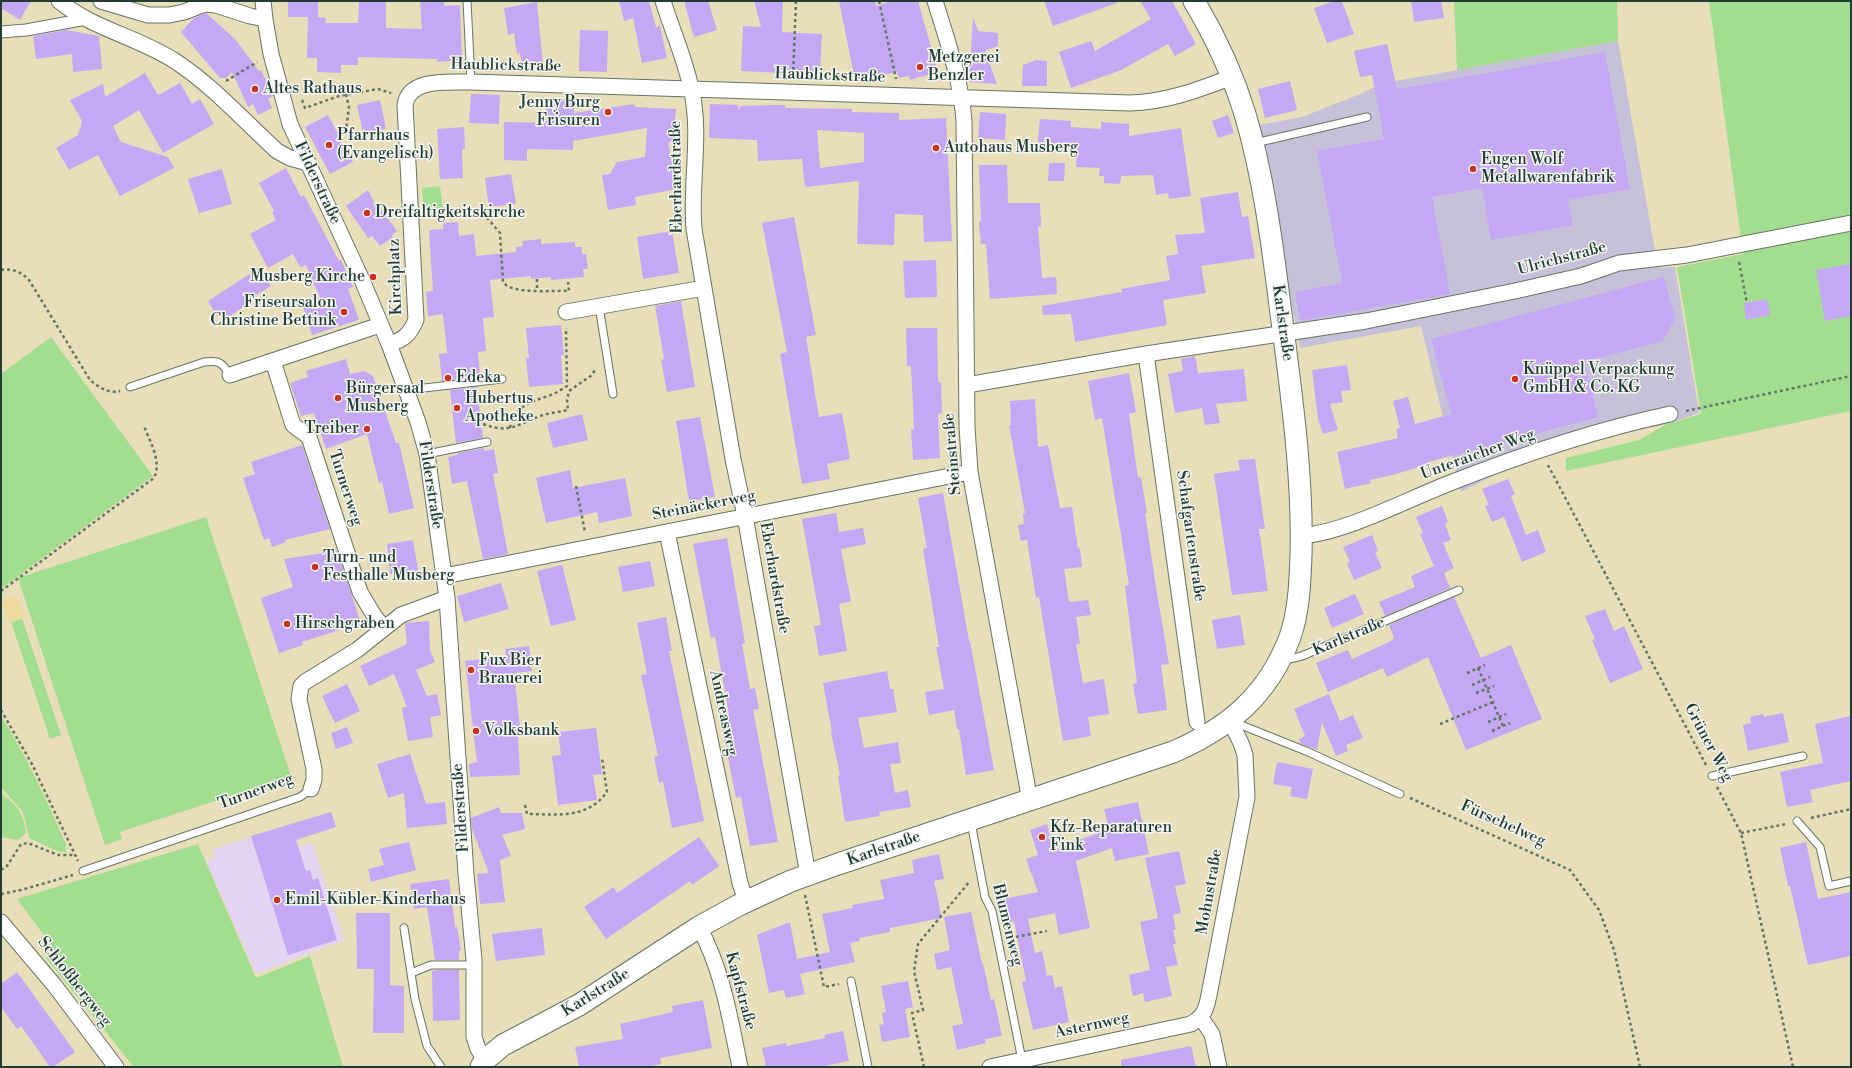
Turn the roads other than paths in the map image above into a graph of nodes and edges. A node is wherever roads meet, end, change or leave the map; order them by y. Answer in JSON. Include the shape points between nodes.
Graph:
{"nodes":[{"id":1,"x":59,"y":1,"type":"edge"},
{"id":2,"x":101,"y":1,"type":"edge"},
{"id":3,"x":263,"y":1,"type":"edge"},
{"id":4,"x":467,"y":1,"type":"edge"},
{"id":5,"x":663,"y":1,"type":"edge"},
{"id":6,"x":935,"y":1,"type":"edge"},
{"id":7,"x":1194,"y":1,"type":"edge"},
{"id":8,"x":86,"y":18,"type":"junction"},
{"id":9,"x":265,"y":19,"type":"junction"},
{"id":10,"x":1,"y":32,"type":"edge"},
{"id":11,"x":1232,"y":77,"type":"junction"},
{"id":12,"x":471,"y":82,"type":"junction"},
{"id":13,"x":424,"y":84,"type":"joint"},
{"id":14,"x":692,"y":89,"type":"junction"},
{"id":15,"x":962,"y":99,"type":"junction"},
{"id":16,"x":1367,"y":117,"type":"dead end"},
{"id":17,"x":1252,"y":143,"type":"junction"},
{"id":18,"x":308,"y":163,"type":"junction"},
{"id":19,"x":1851,"y":223,"type":"edge"},
{"id":20,"x":704,"y":288,"type":"junction"},
{"id":21,"x":599,"y":306,"type":"junction"},
{"id":22,"x":566,"y":312,"type":"road end"},
{"id":23,"x":380,"y":325,"type":"junction"},
{"id":24,"x":1284,"y":334,"type":"junction"},
{"id":25,"x":389,"y":344,"type":"junction"},
{"id":26,"x":1146,"y":354,"type":"junction"},
{"id":27,"x":273,"y":361,"type":"junction"},
{"id":28,"x":230,"y":375,"type":"joint"},
{"id":29,"x":502,"y":379,"type":"dead end"},
{"id":30,"x":967,"y":385,"type":"junction"},
{"id":31,"x":130,"y":387,"type":"road end"},
{"id":32,"x":407,"y":390,"type":"junction"},
{"id":33,"x":613,"y":394,"type":"dead end"},
{"id":34,"x":1670,"y":414,"type":"road end"},
{"id":35,"x":488,"y":442,"type":"dead end"},
{"id":36,"x":426,"y":454,"type":"junction"},
{"id":37,"x":970,"y":472,"type":"junction"},
{"id":38,"x":745,"y":516,"type":"junction"},
{"id":39,"x":667,"y":532,"type":"junction"},
{"id":40,"x":1301,"y":536,"type":"junction"},
{"id":41,"x":444,"y":576,"type":"junction"},
{"id":42,"x":1460,"y":590,"type":"dead end"},
{"id":43,"x":447,"y":598,"type":"junction"},
{"id":44,"x":384,"y":628,"type":"junction"},
{"id":45,"x":1281,"y":656,"type":"junction"},
{"id":46,"x":1230,"y":721,"type":"junction"},
{"id":47,"x":1197,"y":722,"type":"dead end"},
{"id":48,"x":1803,"y":756,"type":"dead end"},
{"id":49,"x":1712,"y":776,"type":"road end"},
{"id":50,"x":311,"y":789,"type":"joint"},
{"id":51,"x":1400,"y":794,"type":"road end"},
{"id":52,"x":1030,"y":800,"type":"junction"},
{"id":53,"x":970,"y":820,"type":"junction"},
{"id":54,"x":1797,"y":821,"type":"dead end"},
{"id":55,"x":83,"y":871,"type":"road end"},
{"id":56,"x":805,"y":876,"type":"junction"},
{"id":57,"x":1851,"y":881,"type":"edge"},
{"id":58,"x":746,"y":902,"type":"junction"},
{"id":59,"x":1,"y":922,"type":"edge"},
{"id":60,"x":700,"y":927,"type":"junction"},
{"id":61,"x":404,"y":928,"type":"dead end"},
{"id":62,"x":474,"y":965,"type":"junction"},
{"id":63,"x":411,"y":973,"type":"junction"},
{"id":64,"x":851,"y":981,"type":"road end"},
{"id":65,"x":1201,"y":1018,"type":"junction"},
{"id":66,"x":1022,"y":1060,"type":"junction"},
{"id":67,"x":483,"y":1063,"type":"edge"},
{"id":68,"x":116,"y":1067,"type":"edge"},
{"id":69,"x":440,"y":1067,"type":"edge"},
{"id":70,"x":740,"y":1067,"type":"edge"},
{"id":71,"x":868,"y":1067,"type":"edge"},
{"id":72,"x":990,"y":1067,"type":"edge"},
{"id":73,"x":1219,"y":1067,"type":"edge"}],
"edges":[{"from":1,"to":8,"type":"street"},
{"from":2,"to":9,"type":"street","via":[[148,15],[169,15],[205,4]]},
{"from":3,"to":9,"type":"street","name":"Filderstraße"},
{"from":4,"to":12,"type":"lane"},
{"from":5,"to":14,"type":"street","name":"Eberhardstraße"},
{"from":6,"to":15,"type":"street","name":"Steinstraße"},
{"from":7,"to":11,"type":"main road","name":"Karlstraße","via":[[1214,36]]},
{"from":8,"to":10,"type":"street","via":[[26,30]]},
{"from":8,"to":18,"type":"street","via":[[174,61],[215,92],[277,151]]},
{"from":9,"to":18,"type":"street","name":"Filderstraße","via":[[290,124]]},
{"from":11,"to":15,"type":"street","name":"Haublickstraße","via":[[1182,95],[1146,103]]},
{"from":11,"to":17,"type":"main road","name":"Karlstraße"},
{"from":12,"to":13,"type":"street","name":"Haublickstraße"},
{"from":12,"to":14,"type":"street","name":"Haublickstraße"},
{"from":13,"to":25,"type":"street","name":"Kirchplatz","via":[[410,92],[405,105],[416,320],[408,335]]},
{"from":14,"to":15,"type":"street","name":"Haublickstraße"},
{"from":14,"to":20,"type":"street","name":"Eberhardstraße","via":[[695,126],[693,214]]},
{"from":15,"to":30,"type":"street","name":"Steinstraße"},
{"from":16,"to":17,"type":"lane"},
{"from":17,"to":24,"type":"main road","name":"Karlstraße"},
{"from":18,"to":23,"type":"street","name":"Filderstraße"},
{"from":19,"to":24,"type":"street","name":"Ulrichstraße","via":[[1668,258],[1619,263],[1581,276],[1463,302]]},
{"from":20,"to":21,"type":"street"},
{"from":20,"to":38,"type":"street","name":"Eberhardstraße"},
{"from":21,"to":22,"type":"street"},
{"from":21,"to":33,"type":"lane"},
{"from":23,"to":25,"type":"street","name":"Filderstraße"},
{"from":23,"to":27,"type":"street"},
{"from":24,"to":26,"type":"street"},
{"from":24,"to":40,"type":"main road","name":"Karlstraße","via":[[1294,408]]},
{"from":25,"to":32,"type":"street","name":"Filderstraße"},
{"from":26,"to":30,"type":"street"},
{"from":26,"to":47,"type":"street","name":"Schafgartenstraße"},
{"from":27,"to":28,"type":"street"},
{"from":27,"to":44,"type":"street","name":"Turnerweg","via":[[293,425],[309,437],[360,592]]},
{"from":28,"to":31,"type":"lane","via":[[223,365],[215,361],[204,362]]},
{"from":29,"to":32,"type":"lane"},
{"from":30,"to":37,"type":"street","name":"Steinstraße"},
{"from":32,"to":36,"type":"street","name":"Filderstraße"},
{"from":34,"to":40,"type":"street","name":"Unteraicher Weg","via":[[1630,422],[1542,451],[1451,483],[1351,523]]},
{"from":35,"to":36,"type":"lane"},
{"from":36,"to":41,"type":"street","name":"Filderstraße"},
{"from":37,"to":38,"type":"street","name":"Steinäckerweg"},
{"from":37,"to":52,"type":"street","name":"Steinstraße"},
{"from":38,"to":39,"type":"street","name":"Steinäckerweg"},
{"from":38,"to":56,"type":"street","name":"Eberhardstraße"},
{"from":39,"to":41,"type":"street","name":"Steinäckerweg"},
{"from":39,"to":58,"type":"street","name":"Andreasweg"},
{"from":40,"to":45,"type":"main road","name":"Karlstraße","via":[[1298,602],[1291,634]]},
{"from":41,"to":43,"type":"street","name":"Filderstraße"},
{"from":42,"to":45,"type":"lane","name":"Karlstraße","via":[[1302,656],[1289,659]]},
{"from":43,"to":44,"type":"street","name":"Turnerweg","via":[[402,614]]},
{"from":43,"to":62,"type":"street","name":"Filderstraße"},
{"from":44,"to":50,"type":"street","name":"Turnerweg","via":[[368,642],[301,686],[299,699],[314,769]]},
{"from":45,"to":46,"type":"main road","name":"Karlstraße","via":[[1266,684]]},
{"from":46,"to":51,"type":"lane","via":[[1306,751]]},
{"from":46,"to":52,"type":"main road","name":"Karlstraße","via":[[1200,740],[1173,752]]},
{"from":46,"to":65,"type":"street","name":"Mohnstraße","via":[[1245,755],[1247,797],[1209,995]]},
{"from":48,"to":49,"type":"lane"},
{"from":50,"to":55,"type":"lane","name":"Turnerweg","via":[[300,797]]},
{"from":52,"to":53,"type":"main road","name":"Karlstraße"},
{"from":53,"to":56,"type":"main road","name":"Karlstraße"},
{"from":53,"to":66,"type":"lane","name":"Blumenweg","via":[[985,897],[992,911]]},
{"from":54,"to":57,"type":"lane","via":[[1820,846],[1829,886]]},
{"from":56,"to":58,"type":"main road","name":"Karlstraße"},
{"from":58,"to":60,"type":"main road","name":"Karlstraße"},
{"from":59,"to":68,"type":"street","name":"Schloßbergweg","via":[[55,986]]},
{"from":60,"to":67,"type":"main road","name":"Karlstraße","via":[[595,996],[503,1045]]},
{"from":60,"to":70,"type":"street","name":"Kapfstraße","via":[[722,983]]},
{"from":61,"to":63,"type":"lane"},
{"from":62,"to":63,"type":"lane","via":[[431,965]]},
{"from":62,"to":67,"type":"street","name":"Filderstraße","via":[[474,1037]]},
{"from":63,"to":69,"type":"lane","via":[[427,1046]]},
{"from":64,"to":71,"type":"lane"},
{"from":65,"to":66,"type":"street","name":"Asternweg","via":[[1191,1024]]},
{"from":65,"to":73,"type":"street","via":[[1212,1034]]},
{"from":66,"to":72,"type":"street","name":"Asternweg"}]}
